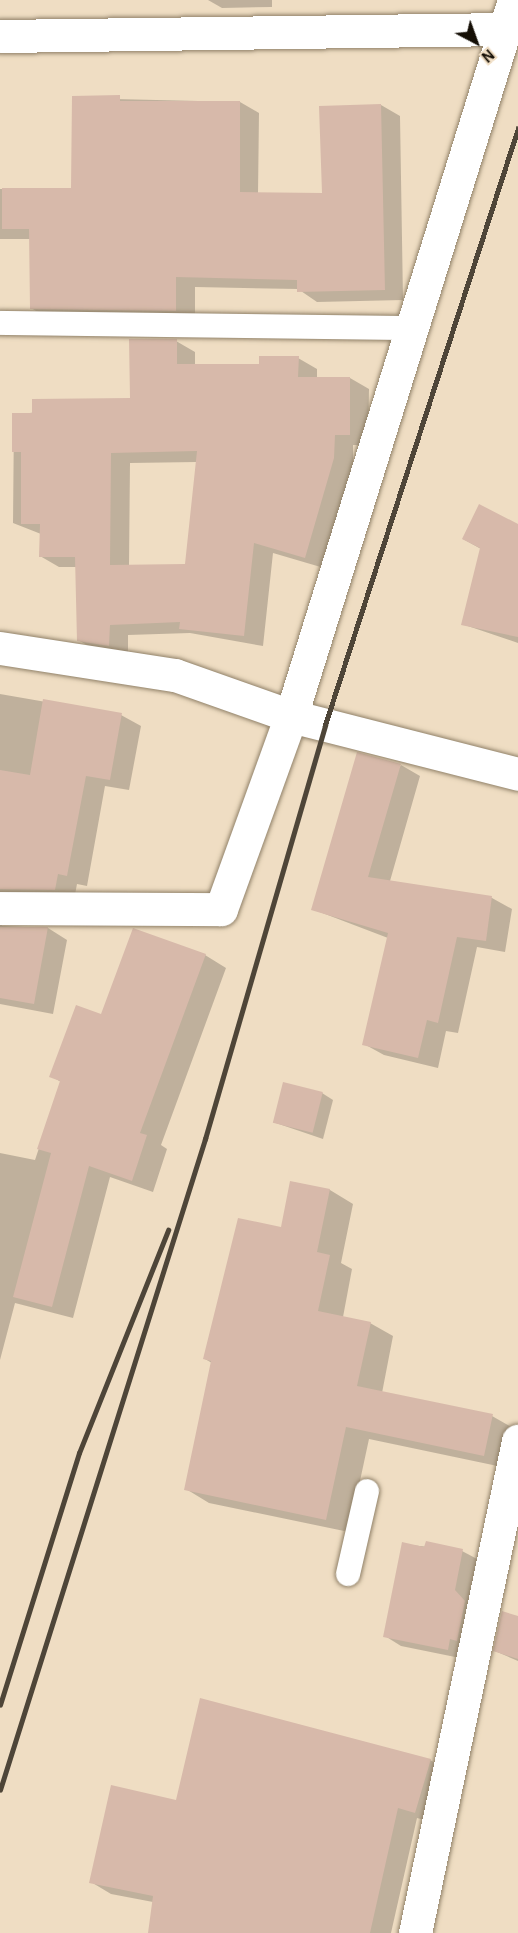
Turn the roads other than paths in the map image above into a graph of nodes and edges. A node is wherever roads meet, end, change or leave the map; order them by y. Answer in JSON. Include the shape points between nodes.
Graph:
{"nodes":[{"id":1,"x":509,"y":14,"type":"edge"},
{"id":2,"x":0,"y":36,"type":"edge"},
{"id":3,"x":0,"y":323,"type":"edge"},
{"id":4,"x":411,"y":328,"type":"junction"},
{"id":5,"x":0,"y":648,"type":"edge"},
{"id":6,"x":291,"y":716,"type":"junction"},
{"id":7,"x":518,"y":774,"type":"edge"},
{"id":8,"x":0,"y":908,"type":"edge"},
{"id":9,"x":518,"y":1441,"type":"edge"},
{"id":10,"x":367,"y":1491,"type":"dead end"},
{"id":11,"x":348,"y":1574,"type":"dead end"},
{"id":12,"x":415,"y":1933,"type":"edge"}],
"edges":[{"from":1,"to":2,"type":"street"},
{"from":1,"to":4,"type":"street"},
{"from":3,"to":4,"type":"lane"},
{"from":4,"to":6,"type":"street"},
{"from":5,"to":6,"type":"street","via":[[175,675]]},
{"from":6,"to":7,"type":"street"},
{"from":6,"to":8,"type":"street","via":[[221,909]]},
{"from":9,"to":12,"type":"street"},
{"from":10,"to":11,"type":"lane"}]}
